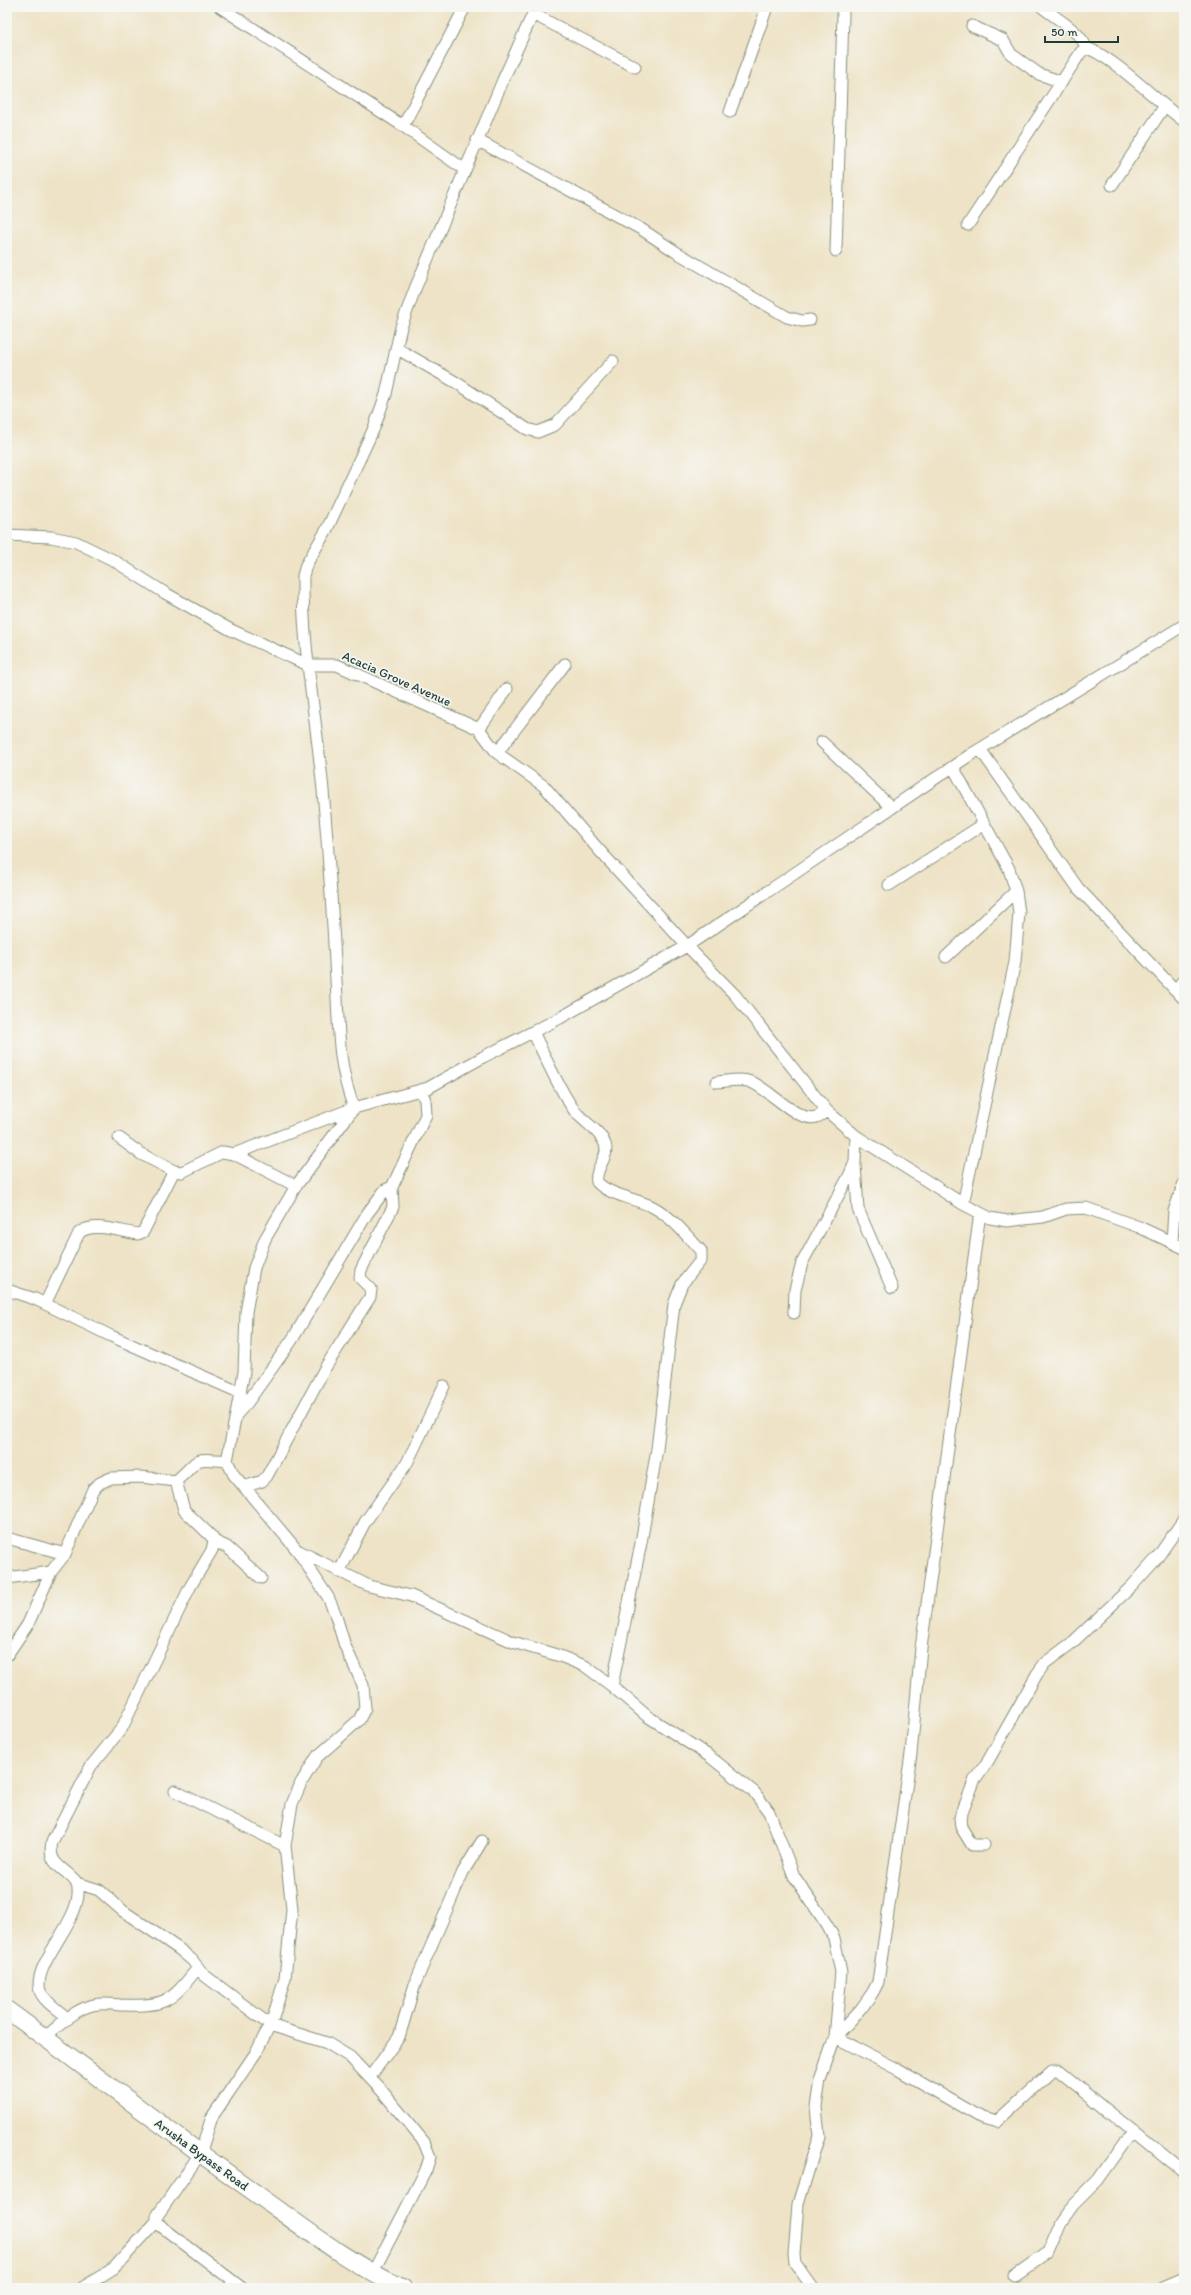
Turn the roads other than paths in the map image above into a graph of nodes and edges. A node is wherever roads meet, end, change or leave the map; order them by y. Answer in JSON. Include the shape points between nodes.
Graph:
{"nodes":[{"id":1,"x":220,"y":7,"type":"edge"},
{"id":2,"x":465,"y":7,"type":"edge"},
{"id":3,"x":767,"y":7,"type":"edge"},
{"id":4,"x":841,"y":7,"type":"edge"},
{"id":5,"x":1042,"y":7,"type":"edge"},
{"id":6,"x":535,"y":10,"type":"edge"},
{"id":7,"x":972,"y":26,"type":"dead end"},
{"id":8,"x":1086,"y":48,"type":"junction"},
{"id":9,"x":635,"y":67,"type":"dead end"},
{"id":10,"x":1062,"y":82,"type":"junction"},
{"id":11,"x":1164,"y":107,"type":"junction"},
{"id":12,"x":730,"y":112,"type":"dead end"},
{"id":13,"x":1184,"y":120,"type":"edge"},
{"id":14,"x":403,"y":126,"type":"junction"},
{"id":15,"x":477,"y":140,"type":"junction"},
{"id":16,"x":465,"y":170,"type":"junction"},
{"id":17,"x":1112,"y":185,"type":"dead end"},
{"id":18,"x":968,"y":225,"type":"dead end"},
{"id":19,"x":836,"y":251,"type":"dead end"},
{"id":20,"x":810,"y":320,"type":"dead end"},
{"id":21,"x":396,"y":348,"type":"junction"},
{"id":22,"x":614,"y":361,"type":"dead end"},
{"id":23,"x":7,"y":535,"type":"edge"},
{"id":24,"x":1184,"y":624,"type":"edge"},
{"id":25,"x":565,"y":664,"type":"dead end"},
{"id":26,"x":308,"y":665,"type":"junction"},
{"id":27,"x":506,"y":689,"type":"dead end"},
{"id":28,"x":479,"y":729,"type":"junction"},
{"id":29,"x":822,"y":742,"type":"dead end"},
{"id":30,"x":980,"y":749,"type":"junction"},
{"id":31,"x":497,"y":753,"type":"junction"},
{"id":32,"x":953,"y":767,"type":"junction"},
{"id":33,"x":892,"y":808,"type":"junction"},
{"id":34,"x":984,"y":824,"type":"junction"},
{"id":35,"x":889,"y":885,"type":"dead end"},
{"id":36,"x":1016,"y":891,"type":"junction"},
{"id":37,"x":687,"y":946,"type":"junction"},
{"id":38,"x":946,"y":957,"type":"dead end"},
{"id":39,"x":1184,"y":979,"type":"edge"},
{"id":40,"x":1176,"y":990,"type":"junction"},
{"id":41,"x":1184,"y":999,"type":"edge"},
{"id":42,"x":533,"y":1032,"type":"junction"},
{"id":43,"x":717,"y":1082,"type":"dead end"},
{"id":44,"x":420,"y":1090,"type":"junction"},
{"id":45,"x":354,"y":1108,"type":"junction"},
{"id":46,"x":827,"y":1111,"type":"junction"},
{"id":47,"x":856,"y":1136,"type":"junction"},
{"id":48,"x":119,"y":1138,"type":"dead end"},
{"id":49,"x":234,"y":1154,"type":"junction"},
{"id":50,"x":855,"y":1162,"type":"junction"},
{"id":51,"x":174,"y":1171,"type":"junction"},
{"id":52,"x":1184,"y":1183,"type":"edge"},
{"id":53,"x":296,"y":1186,"type":"junction"},
{"id":54,"x":392,"y":1187,"type":"junction"},
{"id":55,"x":963,"y":1204,"type":"junction"},
{"id":56,"x":980,"y":1213,"type":"junction"},
{"id":57,"x":1172,"y":1242,"type":"junction"},
{"id":58,"x":1184,"y":1248,"type":"edge"},
{"id":59,"x":892,"y":1288,"type":"dead end"},
{"id":60,"x":7,"y":1290,"type":"edge"},
{"id":61,"x":44,"y":1304,"type":"junction"},
{"id":62,"x":794,"y":1313,"type":"dead end"},
{"id":63,"x":444,"y":1386,"type":"dead end"},
{"id":64,"x":241,"y":1393,"type":"junction"},
{"id":65,"x":236,"y":1414,"type":"junction"},
{"id":66,"x":227,"y":1462,"type":"junction"},
{"id":67,"x":176,"y":1481,"type":"junction"},
{"id":68,"x":244,"y":1487,"type":"junction"},
{"id":69,"x":1184,"y":1519,"type":"edge"},
{"id":70,"x":7,"y":1538,"type":"edge"},
{"id":71,"x":214,"y":1541,"type":"junction"},
{"id":72,"x":297,"y":1550,"type":"junction"},
{"id":73,"x":65,"y":1554,"type":"junction"},
{"id":74,"x":51,"y":1572,"type":"junction"},
{"id":75,"x":340,"y":1572,"type":"junction"},
{"id":76,"x":7,"y":1578,"type":"edge"},
{"id":77,"x":261,"y":1578,"type":"dead end"},
{"id":78,"x":7,"y":1655,"type":"edge"},
{"id":79,"x":612,"y":1686,"type":"junction"},
{"id":80,"x":175,"y":1791,"type":"dead end"},
{"id":81,"x":482,"y":1840,"type":"dead end"},
{"id":82,"x":984,"y":1845,"type":"dead end"},
{"id":83,"x":285,"y":1846,"type":"junction"},
{"id":84,"x":77,"y":1883,"type":"junction"},
{"id":85,"x":198,"y":1969,"type":"junction"},
{"id":86,"x":7,"y":2010,"type":"edge"},
{"id":87,"x":68,"y":2018,"type":"junction"},
{"id":88,"x":270,"y":2025,"type":"junction"},
{"id":89,"x":45,"y":2037,"type":"junction"},
{"id":90,"x":835,"y":2037,"type":"junction"},
{"id":91,"x":370,"y":2076,"type":"junction"},
{"id":92,"x":1136,"y":2133,"type":"junction"},
{"id":93,"x":200,"y":2154,"type":"junction"},
{"id":94,"x":1184,"y":2172,"type":"edge"},
{"id":95,"x":157,"y":2221,"type":"junction"},
{"id":96,"x":372,"y":2272,"type":"junction"},
{"id":97,"x":1014,"y":2276,"type":"dead end"},
{"id":98,"x":1184,"y":2279,"type":"edge"},
{"id":99,"x":82,"y":2288,"type":"edge"},
{"id":100,"x":242,"y":2288,"type":"edge"},
{"id":101,"x":403,"y":2288,"type":"edge"},
{"id":102,"x":813,"y":2288,"type":"edge"},
{"id":103,"x":1163,"y":2288,"type":"edge"}],
"edges":[{"from":1,"to":14,"type":"street"},
{"from":2,"to":14,"type":"street"},
{"from":3,"to":12,"type":"street"},
{"from":4,"to":19,"type":"street"},
{"from":5,"to":8,"type":"street","via":[[1079,35]]},
{"from":6,"to":9,"type":"street"},
{"from":6,"to":15,"type":"street"},
{"from":7,"to":10,"type":"street","via":[[1003,40],[1011,54],[1039,74]]},
{"from":8,"to":10,"type":"street"},
{"from":8,"to":11,"type":"street","via":[[1107,58]]},
{"from":10,"to":18,"type":"street"},
{"from":11,"to":13,"type":"street"},
{"from":11,"to":17,"type":"street"},
{"from":14,"to":16,"type":"street"},
{"from":15,"to":16,"type":"street"},
{"from":15,"to":20,"type":"street","via":[[641,229],[787,317],[802,321]]},
{"from":16,"to":21,"type":"street","via":[[414,289]]},
{"from":21,"to":22,"type":"street","via":[[527,428],[538,432],[555,425]]},
{"from":21,"to":26,"type":"street","via":[[386,394],[374,428],[327,529],[306,565],[303,576]]},
{"from":23,"to":26,"type":"street","name":"Acacia Grove Avenue","via":[[51,537],[76,542],[113,560],[231,630]]},
{"from":24,"to":30,"type":"street"},
{"from":25,"to":31,"type":"street"},
{"from":26,"to":28,"type":"street","name":"Acacia Grove Avenue","via":[[337,666]]},
{"from":26,"to":45,"type":"street","via":[[324,800],[338,1040],[348,1093]]},
{"from":27,"to":28,"type":"street"},
{"from":28,"to":31,"type":"street","name":"Acacia Grove Avenue"},
{"from":29,"to":33,"type":"street"},
{"from":30,"to":32,"type":"street"},
{"from":30,"to":40,"type":"street","via":[[1078,888]]},
{"from":31,"to":37,"type":"street","name":"Acacia Grove Avenue","via":[[544,786]]},
{"from":32,"to":33,"type":"street"},
{"from":32,"to":34,"type":"street"},
{"from":33,"to":37,"type":"street"},
{"from":34,"to":35,"type":"street"},
{"from":34,"to":36,"type":"street","via":[[1009,869]]},
{"from":36,"to":38,"type":"street"},
{"from":36,"to":55,"type":"street","via":[[1019,913],[1015,962]]},
{"from":37,"to":42,"type":"street"},
{"from":37,"to":46,"type":"street","name":"Acacia Grove Avenue","via":[[735,994]]},
{"from":39,"to":40,"type":"street"},
{"from":40,"to":41,"type":"street"},
{"from":42,"to":44,"type":"street","via":[[444,1080]]},
{"from":42,"to":79,"type":"street","via":[[574,1110],[605,1144],[605,1156],[597,1173],[597,1182],[605,1188],[654,1207],[701,1250],[701,1260],[682,1284],[674,1304],[657,1449]]},
{"from":43,"to":46,"type":"street","via":[[744,1080],[755,1084],[807,1117],[815,1117]]},
{"from":44,"to":45,"type":"street"},
{"from":44,"to":54,"type":"street","via":[[425,1100],[426,1114]]},
{"from":45,"to":49,"type":"street"},
{"from":45,"to":53,"type":"street"},
{"from":46,"to":47,"type":"street","name":"Acacia Grove Avenue"},
{"from":47,"to":50,"type":"street"},
{"from":47,"to":55,"type":"street","name":"Acacia Grove Avenue"},
{"from":48,"to":51,"type":"street"},
{"from":49,"to":51,"type":"street","via":[[223,1152],[182,1172]]},
{"from":49,"to":53,"type":"street"},
{"from":50,"to":59,"type":"street","via":[[858,1209]]},
{"from":50,"to":62,"type":"street","via":[[802,1263],[796,1284]]},
{"from":51,"to":61,"type":"street","via":[[143,1232],[138,1234],[97,1228],[84,1229],[79,1233]]},
{"from":52,"to":57,"type":"street","via":[[1174,1211]]},
{"from":53,"to":64,"type":"street","via":[[265,1239],[249,1286]]},
{"from":54,"to":65,"type":"street","via":[[385,1190],[367,1214],[292,1340],[247,1403]]},
{"from":54,"to":68,"type":"street","via":[[393,1207],[360,1274],[360,1278],[371,1289],[370,1297],[325,1368],[267,1476],[262,1481]]},
{"from":55,"to":56,"type":"street","name":"Acacia Grove Avenue"},
{"from":56,"to":57,"type":"street","name":"Acacia Grove Avenue","via":[[1007,1221],[1086,1208],[1139,1226]]},
{"from":56,"to":90,"type":"street","via":[[921,1648],[911,1754],[879,1974],[873,1992]]},
{"from":57,"to":58,"type":"street","name":"Acacia Grove Avenue"},
{"from":60,"to":61,"type":"street"},
{"from":61,"to":64,"type":"street"},
{"from":63,"to":75,"type":"street","via":[[406,1463],[365,1522]]},
{"from":64,"to":65,"type":"street"},
{"from":65,"to":66,"type":"street"},
{"from":66,"to":67,"type":"street","via":[[202,1458],[193,1462]]},
{"from":66,"to":68,"type":"street"},
{"from":67,"to":71,"type":"street","via":[[184,1510]]},
{"from":67,"to":73,"type":"street","via":[[130,1477],[111,1478],[100,1483],[89,1496]]},
{"from":68,"to":72,"type":"street"},
{"from":69,"to":82,"type":"street","via":[[1132,1586],[1037,1674],[988,1761],[975,1779],[960,1818],[967,1840],[972,1845]]},
{"from":70,"to":73,"type":"street"},
{"from":71,"to":77,"type":"street","via":[[227,1547]]},
{"from":71,"to":84,"type":"street","via":[[212,1550],[188,1592],[122,1728],[94,1762],[52,1842],[50,1855],[54,1862]]},
{"from":72,"to":75,"type":"street"},
{"from":72,"to":83,"type":"street","via":[[314,1574],[335,1613],[345,1646],[363,1685],[365,1708],[359,1720],[310,1766],[292,1804]]},
{"from":73,"to":74,"type":"street"},
{"from":74,"to":76,"type":"street"},
{"from":74,"to":78,"type":"street","via":[[28,1624]]},
{"from":75,"to":79,"type":"street","via":[[369,1586],[410,1596],[513,1642],[585,1666]]},
{"from":79,"to":90,"type":"street","via":[[647,1716],[735,1775],[754,1792],[769,1812],[794,1876],[834,1938],[841,1972]]},
{"from":80,"to":83,"type":"street"},
{"from":81,"to":91,"type":"street","via":[[463,1872],[426,1958],[398,2037]]},
{"from":83,"to":88,"type":"street","via":[[292,1909],[282,1994]]},
{"from":84,"to":85,"type":"street","via":[[99,1890],[123,1911],[186,1954]]},
{"from":84,"to":87,"type":"street","via":[[79,1890],[76,1906],[47,1962],[40,1985],[40,1992],[45,1999]]},
{"from":85,"to":87,"type":"street","via":[[177,1994],[159,2004],[94,2004]]},
{"from":85,"to":88,"type":"street"},
{"from":86,"to":89,"type":"main road","name":"Arusha Bypass Road"},
{"from":87,"to":89,"type":"street"},
{"from":88,"to":91,"type":"street","via":[[340,2049]]},
{"from":88,"to":93,"type":"street","via":[[257,2051],[212,2117]]},
{"from":89,"to":93,"type":"main road","name":"Arusha Bypass Road"},
{"from":90,"to":92,"type":"street","via":[[982,2118],[996,2122],[1054,2070],[1058,2070]]},
{"from":90,"to":102,"type":"street","via":[[820,2080],[816,2107],[819,2136],[804,2184],[796,2225],[795,2263]]},
{"from":91,"to":96,"type":"street","via":[[424,2142],[430,2157],[426,2170]]},
{"from":92,"to":94,"type":"street"},
{"from":92,"to":97,"type":"street","via":[[1125,2142],[1098,2180],[1073,2205],[1061,2222],[1048,2252]]},
{"from":93,"to":95,"type":"street","via":[[162,2206]]},
{"from":93,"to":96,"type":"main road","name":"Arusha Bypass Road","via":[[324,2242]]},
{"from":95,"to":99,"type":"street","via":[[114,2268]]},
{"from":95,"to":100,"type":"street"},
{"from":96,"to":101,"type":"main road","name":"Arusha Bypass Road"},
{"from":98,"to":103,"type":"street"}]}
